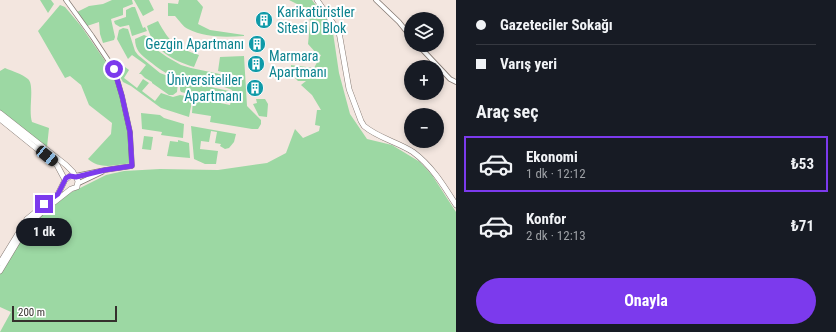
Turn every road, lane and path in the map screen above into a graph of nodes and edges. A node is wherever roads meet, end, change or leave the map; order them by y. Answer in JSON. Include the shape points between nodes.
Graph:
{"nodes":[{"id":1,"x":66,"y":0,"type":"edge"},
{"id":2,"x":317,"y":0,"type":"edge"},
{"id":3,"x":376,"y":0,"type":"edge"},
{"id":4,"x":404,"y":28,"type":"edge"},
{"id":5,"x":425,"y":52,"type":"edge"},
{"id":6,"x":456,"y":82,"type":"edge"},
{"id":7,"x":0,"y":113,"type":"edge"},
{"id":8,"x":0,"y":119,"type":"edge"},
{"id":9,"x":108,"y":170,"type":"junction"},
{"id":10,"x":75,"y":177,"type":"junction"},
{"id":11,"x":65,"y":181,"type":"junction"},
{"id":12,"x":78,"y":183,"type":"junction"},
{"id":13,"x":71,"y":189,"type":"junction"},
{"id":14,"x":456,"y":205,"type":"edge"},
{"id":15,"x":0,"y":263,"type":"edge"},
{"id":16,"x":0,"y":271,"type":"edge"}],
"edges":[{"from":1,"to":9,"type":"street","via":[[114,69],[122,96],[130,132],[132,166]]},
{"from":2,"to":14,"type":"main road","via":[[339,32],[349,89],[364,126],[413,152],[435,173]]},
{"from":3,"to":4,"type":"street"},
{"from":5,"to":6,"type":"street"},
{"from":7,"to":10,"type":"main road","via":[[66,165]]},
{"from":8,"to":11,"type":"main road","via":[[57,165]]},
{"from":9,"to":10,"type":"street"},
{"from":9,"to":12,"type":"street"},
{"from":10,"to":11,"type":"main road","via":[[70,176]]},
{"from":10,"to":12,"type":"main road"},
{"from":11,"to":13,"type":"main road","via":[[67,188]]},
{"from":11,"to":15,"type":"main road","via":[[58,194],[27,219]]},
{"from":12,"to":13,"type":"main road","via":[[77,187]]},
{"from":13,"to":16,"type":"main road","via":[[27,226]]}]}
